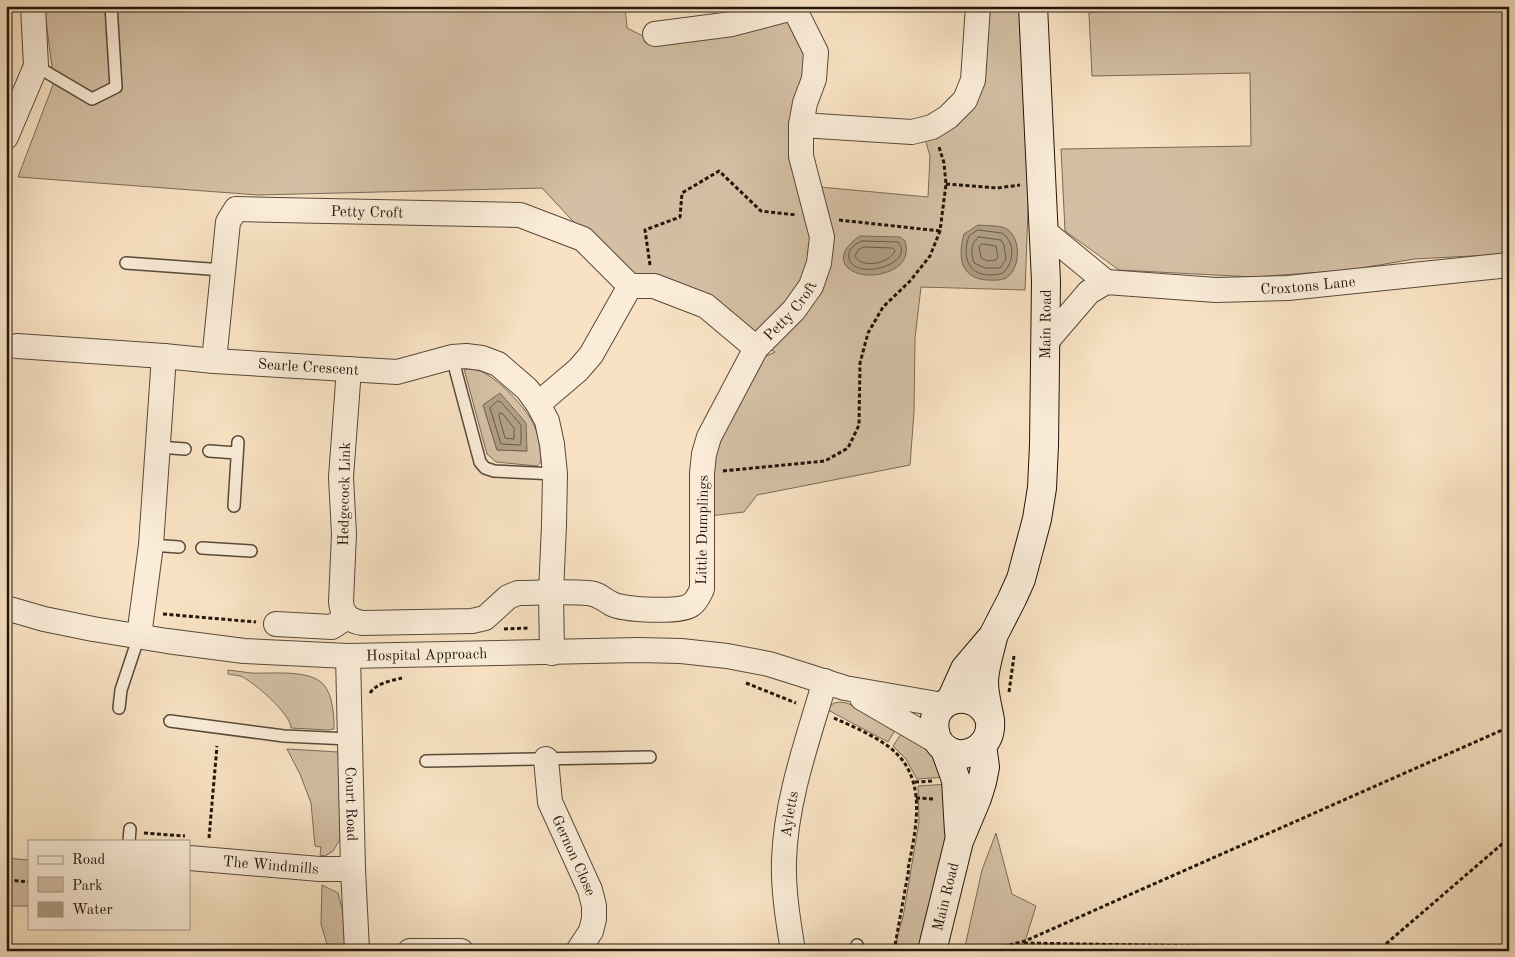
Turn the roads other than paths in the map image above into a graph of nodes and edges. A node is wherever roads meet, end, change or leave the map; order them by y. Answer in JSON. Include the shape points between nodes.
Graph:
{"nodes":[{"id":1,"x":33,"y":6,"type":"edge"},
{"id":2,"x":111,"y":6,"type":"edge"},
{"id":3,"x":978,"y":6,"type":"edge"},
{"id":4,"x":1033,"y":6,"type":"edge"},
{"id":5,"x":793,"y":7,"type":"edge"},
{"id":6,"x":655,"y":34,"type":"dead end"},
{"id":7,"x":36,"y":66,"type":"junction"},
{"id":8,"x":13,"y":101,"type":"edge"},
{"id":9,"x":801,"y":125,"type":"junction"},
{"id":10,"x":6,"y":137,"type":"edge"},
{"id":11,"x":1044,"y":232,"type":"junction"},
{"id":12,"x":126,"y":263,"type":"dead end"},
{"id":13,"x":1509,"y":265,"type":"edge"},
{"id":14,"x":223,"y":270,"type":"junction"},
{"id":15,"x":1106,"y":282,"type":"junction"},
{"id":16,"x":630,"y":286,"type":"junction"},
{"id":17,"x":1046,"y":342,"type":"junction"},
{"id":18,"x":17,"y":346,"type":"dead end"},
{"id":19,"x":756,"y":348,"type":"junction"},
{"id":20,"x":164,"y":356,"type":"junction"},
{"id":21,"x":452,"y":357,"type":"junction"},
{"id":22,"x":214,"y":361,"type":"junction"},
{"id":23,"x":349,"y":369,"type":"junction"},
{"id":24,"x":538,"y":404,"type":"junction"},
{"id":25,"x":158,"y":447,"type":"junction"},
{"id":26,"x":186,"y":449,"type":"dead end"},
{"id":27,"x":209,"y":450,"type":"dead end"},
{"id":28,"x":555,"y":474,"type":"junction"},
{"id":29,"x":234,"y":506,"type":"dead end"},
{"id":30,"x":151,"y":545,"type":"junction"},
{"id":31,"x":178,"y":547,"type":"dead end"},
{"id":32,"x":202,"y":548,"type":"dead end"},
{"id":33,"x":251,"y":551,"type":"dead end"},
{"id":34,"x":551,"y":593,"type":"junction"},
{"id":35,"x":6,"y":608,"type":"edge"},
{"id":36,"x":347,"y":617,"type":"junction"},
{"id":37,"x":276,"y":624,"type":"road end"},
{"id":38,"x":139,"y":636,"type":"junction"},
{"id":39,"x":993,"y":636,"type":"junction"},
{"id":40,"x":552,"y":653,"type":"junction"},
{"id":41,"x":348,"y":656,"type":"junction"},
{"id":42,"x":835,"y":685,"type":"junction"},
{"id":43,"x":947,"y":703,"type":"junction"},
{"id":44,"x":119,"y":708,"type":"dead end"},
{"id":45,"x":170,"y":721,"type":"dead end"},
{"id":46,"x":986,"y":733,"type":"junction"},
{"id":47,"x":350,"y":739,"type":"junction"},
{"id":48,"x":942,"y":745,"type":"junction"},
{"id":49,"x":650,"y":757,"type":"dead end"},
{"id":50,"x":546,"y":759,"type":"junction"},
{"id":51,"x":426,"y":761,"type":"dead end"},
{"id":52,"x":959,"y":841,"type":"junction"},
{"id":53,"x":190,"y":858,"type":"edge"},
{"id":54,"x":353,"y":869,"type":"junction"},
{"id":55,"x":357,"y":951,"type":"edge"},
{"id":56,"x":410,"y":951,"type":"edge"},
{"id":57,"x":461,"y":951,"type":"edge"},
{"id":58,"x":578,"y":951,"type":"edge"},
{"id":59,"x":793,"y":951,"type":"edge"},
{"id":60,"x":932,"y":951,"type":"edge"}],
"edges":[{"from":1,"to":7,"type":"street"},
{"from":2,"to":7,"type":"lane","via":[[116,87],[92,98]]},
{"from":3,"to":9,"type":"street","via":[[973,80],[965,100],[948,117],[932,127],[912,132]]},
{"from":4,"to":11,"type":"main road","name":"Main Road"},
{"from":5,"to":6,"type":"street","name":"Petty Croft","via":[[732,24]]},
{"from":5,"to":9,"type":"street","name":"Petty Croft","via":[[816,52],[814,79]]},
{"from":7,"to":8,"type":"street"},
{"from":8,"to":10,"type":"street"},
{"from":9,"to":19,"type":"street","name":"Petty Croft","via":[[801,156],[822,237],[819,263],[811,286],[794,310]]},
{"from":11,"to":15,"type":"street"},
{"from":11,"to":17,"type":"main road","name":"Main Road"},
{"from":12,"to":14,"type":"lane"},
{"from":13,"to":15,"type":"street","name":"Croxtons Lane","via":[[1288,288],[1216,290]]},
{"from":14,"to":16,"type":"street","name":"Petty Croft","via":[[228,222],[236,209],[520,216],[583,240]]},
{"from":14,"to":22,"type":"street","name":"Petty Croft"},
{"from":15,"to":17,"type":"street","via":[[1089,292]]},
{"from":16,"to":19,"type":"street","name":"Petty Croft","via":[[654,286],[706,306]]},
{"from":16,"to":24,"type":"street","via":[[591,354],[578,370]]},
{"from":17,"to":39,"type":"main road","name":"Main Road","via":[[1044,445],[1038,519],[1021,579]]},
{"from":18,"to":20,"type":"street","name":"Searle Crescent"},
{"from":19,"to":34,"type":"street","name":"Little Dumplings","via":[[708,437],[704,454],[702,589],[698,598],[690,606],[677,610],[623,608],[599,595]]},
{"from":20,"to":22,"type":"street","name":"Searle Crescent"},
{"from":20,"to":25,"type":"street"},
{"from":21,"to":23,"type":"street","name":"Searle Crescent","via":[[397,372]]},
{"from":21,"to":24,"type":"street","name":"Searle Crescent","via":[[482,358],[498,364]]},
{"from":21,"to":28,"type":"lane","via":[[480,462],[485,468]]},
{"from":22,"to":23,"type":"street","name":"Searle Crescent"},
{"from":23,"to":36,"type":"street","name":"Hedgecock Link","via":[[342,477],[341,602]]},
{"from":24,"to":28,"type":"street","name":"Searle Crescent","via":[[552,444]]},
{"from":25,"to":26,"type":"lane"},
{"from":25,"to":30,"type":"street"},
{"from":27,"to":29,"type":"lane","via":[[238,447]]},
{"from":28,"to":34,"type":"street","name":"Searle Crescent"},
{"from":30,"to":31,"type":"lane"},
{"from":30,"to":38,"type":"street"},
{"from":32,"to":33,"type":"lane"},
{"from":34,"to":36,"type":"street","via":[[508,597],[485,618],[472,621],[362,623]]},
{"from":34,"to":40,"type":"street","name":"Searle Crescent"},
{"from":35,"to":38,"type":"street","name":"Hospital Approach","via":[[44,619]]},
{"from":36,"to":37,"type":"street","via":[[332,627]]},
{"from":38,"to":41,"type":"street","name":"Hospital Approach","via":[[244,651]]},
{"from":38,"to":44,"type":"lane","via":[[121,690]]},
{"from":39,"to":43,"type":"main road","name":"Main Road","via":[[965,669]]},
{"from":39,"to":46,"type":"main road","name":"Main Road","via":[[984,681]]},
{"from":40,"to":41,"type":"street","name":"Hospital Approach"},
{"from":40,"to":42,"type":"street","name":"Hospital Approach","via":[[639,650],[708,654],[769,664]]},
{"from":41,"to":47,"type":"street","name":"Court Road"},
{"from":42,"to":43,"type":"street","name":"Hospital Approach"},
{"from":42,"to":48,"type":"street","name":"Hospital Approach"},
{"from":42,"to":59,"type":"street","name":"Ayletts","via":[[816,711],[796,781],[786,836],[784,877]]},
{"from":43,"to":46,"type":"main road","via":[[957,698],[972,700],[984,708]]},
{"from":43,"to":48,"type":"main road","name":"Main Road","via":[[934,722],[935,735]]},
{"from":45,"to":47,"type":"lane","via":[[284,736]]},
{"from":46,"to":48,"type":"main road","via":[[973,752],[966,754]]},
{"from":46,"to":52,"type":"main road","name":"Main Road","via":[[982,782]]},
{"from":47,"to":54,"type":"street","name":"Court Road"},
{"from":48,"to":52,"type":"main road","name":"Main Road","via":[[956,780]]},
{"from":49,"to":50,"type":"lane"},
{"from":50,"to":51,"type":"lane"},
{"from":50,"to":58,"type":"street","name":"Gernon Close","via":[[550,802],[590,890],[594,906],[591,931]]},
{"from":52,"to":60,"type":"main road","name":"Main Road"},
{"from":53,"to":54,"type":"street","name":"The Windmills"},
{"from":54,"to":55,"type":"street","name":"Court Road"},
{"from":56,"to":57,"type":"street"}]}
